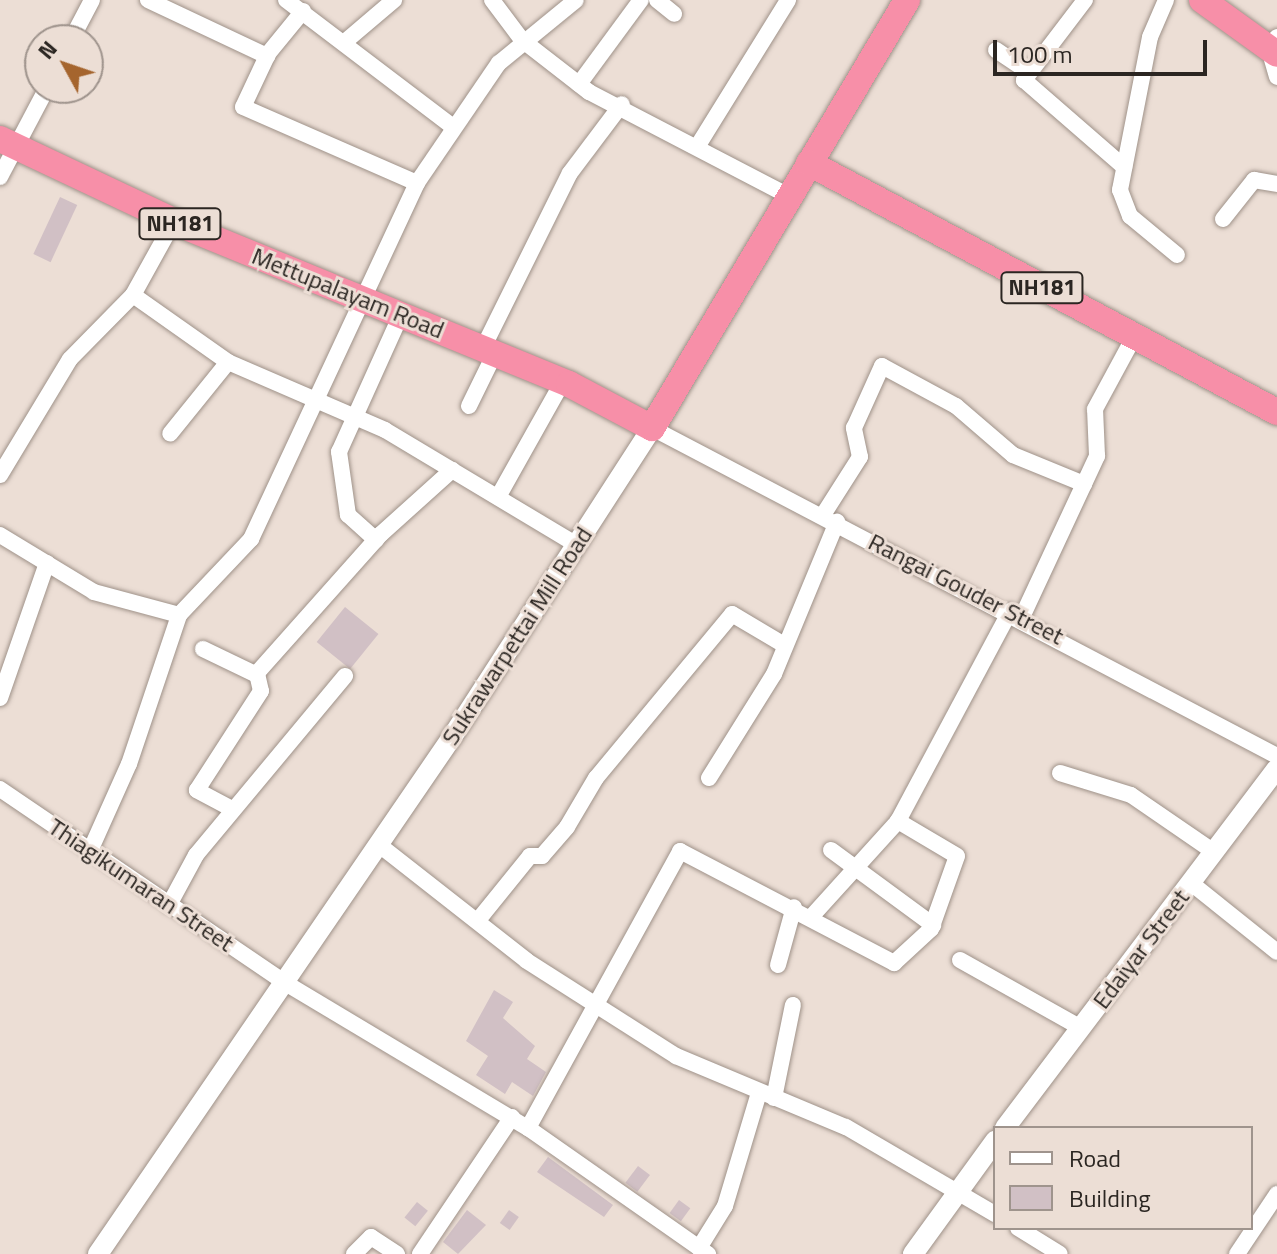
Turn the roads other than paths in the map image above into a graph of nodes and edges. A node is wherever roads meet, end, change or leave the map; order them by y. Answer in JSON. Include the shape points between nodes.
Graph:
{"nodes":[{"id":1,"x":92,"y":0,"type":"edge"},
{"id":2,"x":148,"y":0,"type":"edge"},
{"id":3,"x":286,"y":0,"type":"edge"},
{"id":4,"x":394,"y":0,"type":"edge"},
{"id":5,"x":492,"y":0,"type":"edge"},
{"id":6,"x":576,"y":0,"type":"edge"},
{"id":7,"x":641,"y":0,"type":"edge"},
{"id":8,"x":657,"y":0,"type":"edge"},
{"id":9,"x":788,"y":0,"type":"edge"},
{"id":10,"x":907,"y":0,"type":"edge"},
{"id":11,"x":1085,"y":0,"type":"edge"},
{"id":12,"x":1166,"y":0,"type":"edge"},
{"id":13,"x":1202,"y":0,"type":"edge"},
{"id":14,"x":303,"y":11,"type":"junction"},
{"id":15,"x":674,"y":14,"type":"dead end"},
{"id":16,"x":79,"y":24,"type":"edge"},
{"id":17,"x":347,"y":40,"type":"junction"},
{"id":18,"x":522,"y":40,"type":"junction"},
{"id":19,"x":1274,"y":47,"type":"edge"},
{"id":20,"x":996,"y":50,"type":"dead end"},
{"id":21,"x":267,"y":55,"type":"junction"},
{"id":22,"x":1026,"y":70,"type":"junction"},
{"id":23,"x":1277,"y":77,"type":"edge"},
{"id":24,"x":579,"y":84,"type":"junction"},
{"id":25,"x":36,"y":104,"type":"edge"},
{"id":26,"x":622,"y":104,"type":"junction"},
{"id":27,"x":452,"y":126,"type":"junction"},
{"id":28,"x":8,"y":144,"type":"edge"},
{"id":29,"x":697,"y":147,"type":"junction"},
{"id":30,"x":809,"y":163,"type":"junction"},
{"id":31,"x":1124,"y":167,"type":"junction"},
{"id":32,"x":0,"y":177,"type":"edge"},
{"id":33,"x":417,"y":183,"type":"junction"},
{"id":34,"x":1277,"y":184,"type":"edge"},
{"id":35,"x":789,"y":196,"type":"junction"},
{"id":36,"x":1223,"y":219,"type":"dead end"},
{"id":37,"x":174,"y":221,"type":"junction"},
{"id":38,"x":1177,"y":255,"type":"dead end"},
{"id":39,"x":133,"y":295,"type":"junction"},
{"id":40,"x":363,"y":300,"type":"junction"},
{"id":41,"x":401,"y":315,"type":"junction"},
{"id":42,"x":1134,"y":337,"type":"junction"},
{"id":43,"x":489,"y":350,"type":"junction"},
{"id":44,"x":228,"y":362,"type":"junction"},
{"id":45,"x":563,"y":381,"type":"junction"},
{"id":46,"x":318,"y":396,"type":"junction"},
{"id":47,"x":469,"y":406,"type":"dead end"},
{"id":48,"x":1277,"y":412,"type":"edge"},
{"id":49,"x":353,"y":414,"type":"junction"},
{"id":50,"x":652,"y":428,"type":"junction"},
{"id":51,"x":170,"y":434,"type":"dead end"},
{"id":52,"x":452,"y":470,"type":"junction"},
{"id":53,"x":0,"y":475,"type":"edge"},
{"id":54,"x":1084,"y":484,"type":"junction"},
{"id":55,"x":498,"y":497,"type":"junction"},
{"id":56,"x":830,"y":519,"type":"junction"},
{"id":57,"x":0,"y":535,"type":"edge"},
{"id":58,"x":376,"y":540,"type":"junction"},
{"id":59,"x":577,"y":545,"type":"junction"},
{"id":60,"x":47,"y":563,"type":"junction"},
{"id":61,"x":1016,"y":614,"type":"junction"},
{"id":62,"x":179,"y":615,"type":"junction"},
{"id":63,"x":781,"y":643,"type":"junction"},
{"id":64,"x":203,"y":649,"type":"dead end"},
{"id":65,"x":257,"y":675,"type":"junction"},
{"id":66,"x":345,"y":676,"type":"dead end"},
{"id":67,"x":0,"y":698,"type":"edge"},
{"id":68,"x":1277,"y":756,"type":"edge"},
{"id":69,"x":1277,"y":769,"type":"edge"},
{"id":70,"x":1060,"y":773,"type":"dead end"},
{"id":71,"x":709,"y":778,"type":"dead end"},
{"id":72,"x":0,"y":789,"type":"edge"},
{"id":73,"x":232,"y":809,"type":"junction"},
{"id":74,"x":898,"y":821,"type":"junction"},
{"id":75,"x":378,"y":844,"type":"junction"},
{"id":76,"x":831,"y":850,"type":"dead end"},
{"id":77,"x":90,"y":851,"type":"junction"},
{"id":78,"x":1214,"y":852,"type":"junction"},
{"id":79,"x":857,"y":874,"type":"junction"},
{"id":80,"x":1191,"y":883,"type":"junction"},
{"id":81,"x":169,"y":905,"type":"junction"},
{"id":82,"x":794,"y":907,"type":"junction"},
{"id":83,"x":812,"y":916,"type":"junction"},
{"id":84,"x":479,"y":919,"type":"junction"},
{"id":85,"x":933,"y":925,"type":"junction"},
{"id":86,"x":1277,"y":952,"type":"edge"},
{"id":87,"x":960,"y":960,"type":"dead end"},
{"id":88,"x":778,"y":965,"type":"dead end"},
{"id":89,"x":282,"y":981,"type":"junction"},
{"id":90,"x":793,"y":1005,"type":"dead end"},
{"id":91,"x":595,"y":1006,"type":"junction"},
{"id":92,"x":1081,"y":1028,"type":"junction"},
{"id":93,"x":766,"y":1096,"type":"junction"},
{"id":94,"x":512,"y":1117,"type":"junction"},
{"id":95,"x":1007,"y":1126,"type":"edge"},
{"id":96,"x":528,"y":1128,"type":"junction"},
{"id":97,"x":993,"y":1144,"type":"edge"},
{"id":98,"x":957,"y":1191,"type":"junction"},
{"id":99,"x":1277,"y":1194,"type":"edge"},
{"id":100,"x":993,"y":1213,"type":"edge"},
{"id":101,"x":1021,"y":1230,"type":"edge"},
{"id":102,"x":703,"y":1252,"type":"edge"},
{"id":103,"x":98,"y":1254,"type":"edge"},
{"id":104,"x":354,"y":1254,"type":"edge"},
{"id":105,"x":397,"y":1254,"type":"edge"},
{"id":106,"x":420,"y":1254,"type":"edge"},
{"id":107,"x":913,"y":1254,"type":"edge"},
{"id":108,"x":1060,"y":1254,"type":"edge"},
{"id":109,"x":1237,"y":1254,"type":"edge"}],
"edges":[{"from":1,"to":16,"type":"street"},
{"from":2,"to":21,"type":"street"},
{"from":3,"to":14,"type":"street"},
{"from":4,"to":17,"type":"street"},
{"from":5,"to":18,"type":"street"},
{"from":6,"to":18,"type":"street"},
{"from":7,"to":24,"type":"street"},
{"from":8,"to":15,"type":"street"},
{"from":9,"to":29,"type":"street"},
{"from":10,"to":30,"type":"highway","name":"Sukrawarpettai Mill Road"},
{"from":11,"to":22,"type":"street"},
{"from":12,"to":31,"type":"street","via":[[1150,37]]},
{"from":13,"to":19,"type":"highway"},
{"from":14,"to":17,"type":"street"},
{"from":14,"to":21,"type":"street"},
{"from":17,"to":27,"type":"street"},
{"from":18,"to":24,"type":"street"},
{"from":18,"to":27,"type":"street"},
{"from":19,"to":23,"type":"street"},
{"from":20,"to":22,"type":"street"},
{"from":21,"to":33,"type":"street","via":[[243,107]]},
{"from":22,"to":31,"type":"street","via":[[1027,87]]},
{"from":24,"to":26,"type":"street"},
{"from":25,"to":28,"type":"street"},
{"from":26,"to":29,"type":"street"},
{"from":26,"to":43,"type":"street","via":[[570,173]]},
{"from":27,"to":33,"type":"street"},
{"from":28,"to":32,"type":"street"},
{"from":28,"to":37,"type":"highway","name":"Mettupalayam Road","number":"NH181"},
{"from":29,"to":35,"type":"street"},
{"from":30,"to":35,"type":"highway","name":"Sukrawarpettai Mill Road"},
{"from":30,"to":42,"type":"highway","number":"NH181"},
{"from":31,"to":38,"type":"street","via":[[1120,190],[1130,216]]},
{"from":33,"to":40,"type":"street"},
{"from":34,"to":36,"type":"street","via":[[1254,180]]},
{"from":35,"to":50,"type":"highway","name":"Sukrawarpettai Mill Road"},
{"from":37,"to":39,"type":"street"},
{"from":37,"to":40,"type":"highway","name":"Mettupalayam Road","number":"NH181"},
{"from":39,"to":44,"type":"street"},
{"from":39,"to":53,"type":"street","via":[[70,359]]},
{"from":40,"to":41,"type":"highway","name":"Mettupalayam Road","number":"NH181"},
{"from":40,"to":46,"type":"street"},
{"from":41,"to":43,"type":"highway","name":"Mettupalayam Road","number":"NH181"},
{"from":41,"to":49,"type":"street"},
{"from":42,"to":48,"type":"highway","number":"NH181"},
{"from":42,"to":54,"type":"street","via":[[1095,409],[1097,456]]},
{"from":43,"to":45,"type":"highway","name":"Mettupalayam Road","number":"NH181"},
{"from":43,"to":47,"type":"street"},
{"from":44,"to":46,"type":"street"},
{"from":44,"to":51,"type":"street"},
{"from":45,"to":50,"type":"highway","name":"Mettupalayam Road","number":"NH181"},
{"from":45,"to":55,"type":"street"},
{"from":46,"to":49,"type":"street"},
{"from":46,"to":62,"type":"street","via":[[251,539]]},
{"from":49,"to":52,"type":"street"},
{"from":49,"to":58,"type":"street","via":[[339,452],[348,515]]},
{"from":50,"to":56,"type":"street","name":"Rangai Gouder Street"},
{"from":50,"to":59,"type":"street","name":"Sukrawarpettai Mill Road"},
{"from":52,"to":55,"type":"street"},
{"from":52,"to":58,"type":"street"},
{"from":54,"to":56,"type":"street","via":[[1013,455],[956,406],[882,366],[854,428],[860,457]]},
{"from":54,"to":61,"type":"street"},
{"from":55,"to":59,"type":"street"},
{"from":56,"to":61,"type":"street","name":"Rangai Gouder Street"},
{"from":56,"to":63,"type":"street"},
{"from":57,"to":60,"type":"street"},
{"from":58,"to":65,"type":"street"},
{"from":59,"to":75,"type":"street","name":"Sukrawarpettai Mill Road"},
{"from":60,"to":62,"type":"street","via":[[94,592]]},
{"from":60,"to":67,"type":"street"},
{"from":61,"to":68,"type":"street","name":"Rangai Gouder Street"},
{"from":61,"to":74,"type":"street"},
{"from":62,"to":77,"type":"street"},
{"from":63,"to":71,"type":"street","via":[[774,674]]},
{"from":63,"to":84,"type":"street","via":[[732,614],[596,778],[567,827],[542,856],[530,856]]},
{"from":64,"to":65,"type":"street"},
{"from":65,"to":73,"type":"street","via":[[261,691],[197,790]]},
{"from":66,"to":73,"type":"street"},
{"from":69,"to":78,"type":"street","name":"Edaiyar Street"},
{"from":70,"to":78,"type":"street","via":[[1131,795]]},
{"from":72,"to":77,"type":"street","name":"Thiagikumaran Street"},
{"from":73,"to":81,"type":"street"},
{"from":74,"to":79,"type":"street"},
{"from":74,"to":85,"type":"street","via":[[957,856]]},
{"from":75,"to":84,"type":"street"},
{"from":75,"to":89,"type":"street","name":"Sukrawarpettai Mill Road"},
{"from":76,"to":79,"type":"street"},
{"from":77,"to":81,"type":"street","name":"Thiagikumaran Street"},
{"from":78,"to":80,"type":"street","name":"Edaiyar Street"},
{"from":79,"to":83,"type":"street"},
{"from":79,"to":85,"type":"street"},
{"from":80,"to":86,"type":"street"},
{"from":80,"to":92,"type":"street","name":"Edaiyar Street"},
{"from":81,"to":89,"type":"street","name":"Thiagikumaran Street"},
{"from":82,"to":83,"type":"street"},
{"from":82,"to":88,"type":"street"},
{"from":82,"to":91,"type":"street","via":[[680,851]]},
{"from":83,"to":85,"type":"street","via":[[894,963]]},
{"from":84,"to":91,"type":"street"},
{"from":87,"to":92,"type":"street"},
{"from":89,"to":94,"type":"street","name":"Thiagikumaran Street"},
{"from":89,"to":103,"type":"street","name":"Sukrawarpettai Mill Road"},
{"from":90,"to":93,"type":"street"},
{"from":91,"to":93,"type":"street","via":[[676,1056]]},
{"from":91,"to":96,"type":"street"},
{"from":92,"to":95,"type":"street","name":"Edaiyar Street"},
{"from":93,"to":98,"type":"street","via":[[846,1127]]},
{"from":93,"to":102,"type":"street"},
{"from":94,"to":96,"type":"street","name":"Thiagikumaran Street"},
{"from":94,"to":106,"type":"street"},
{"from":96,"to":102,"type":"street","name":"Thiagikumaran Street"},
{"from":97,"to":98,"type":"street"},
{"from":98,"to":100,"type":"street"},
{"from":98,"to":107,"type":"street"},
{"from":99,"to":109,"type":"street"},
{"from":101,"to":108,"type":"street"},
{"from":104,"to":105,"type":"street","via":[[371,1237]]}]}
